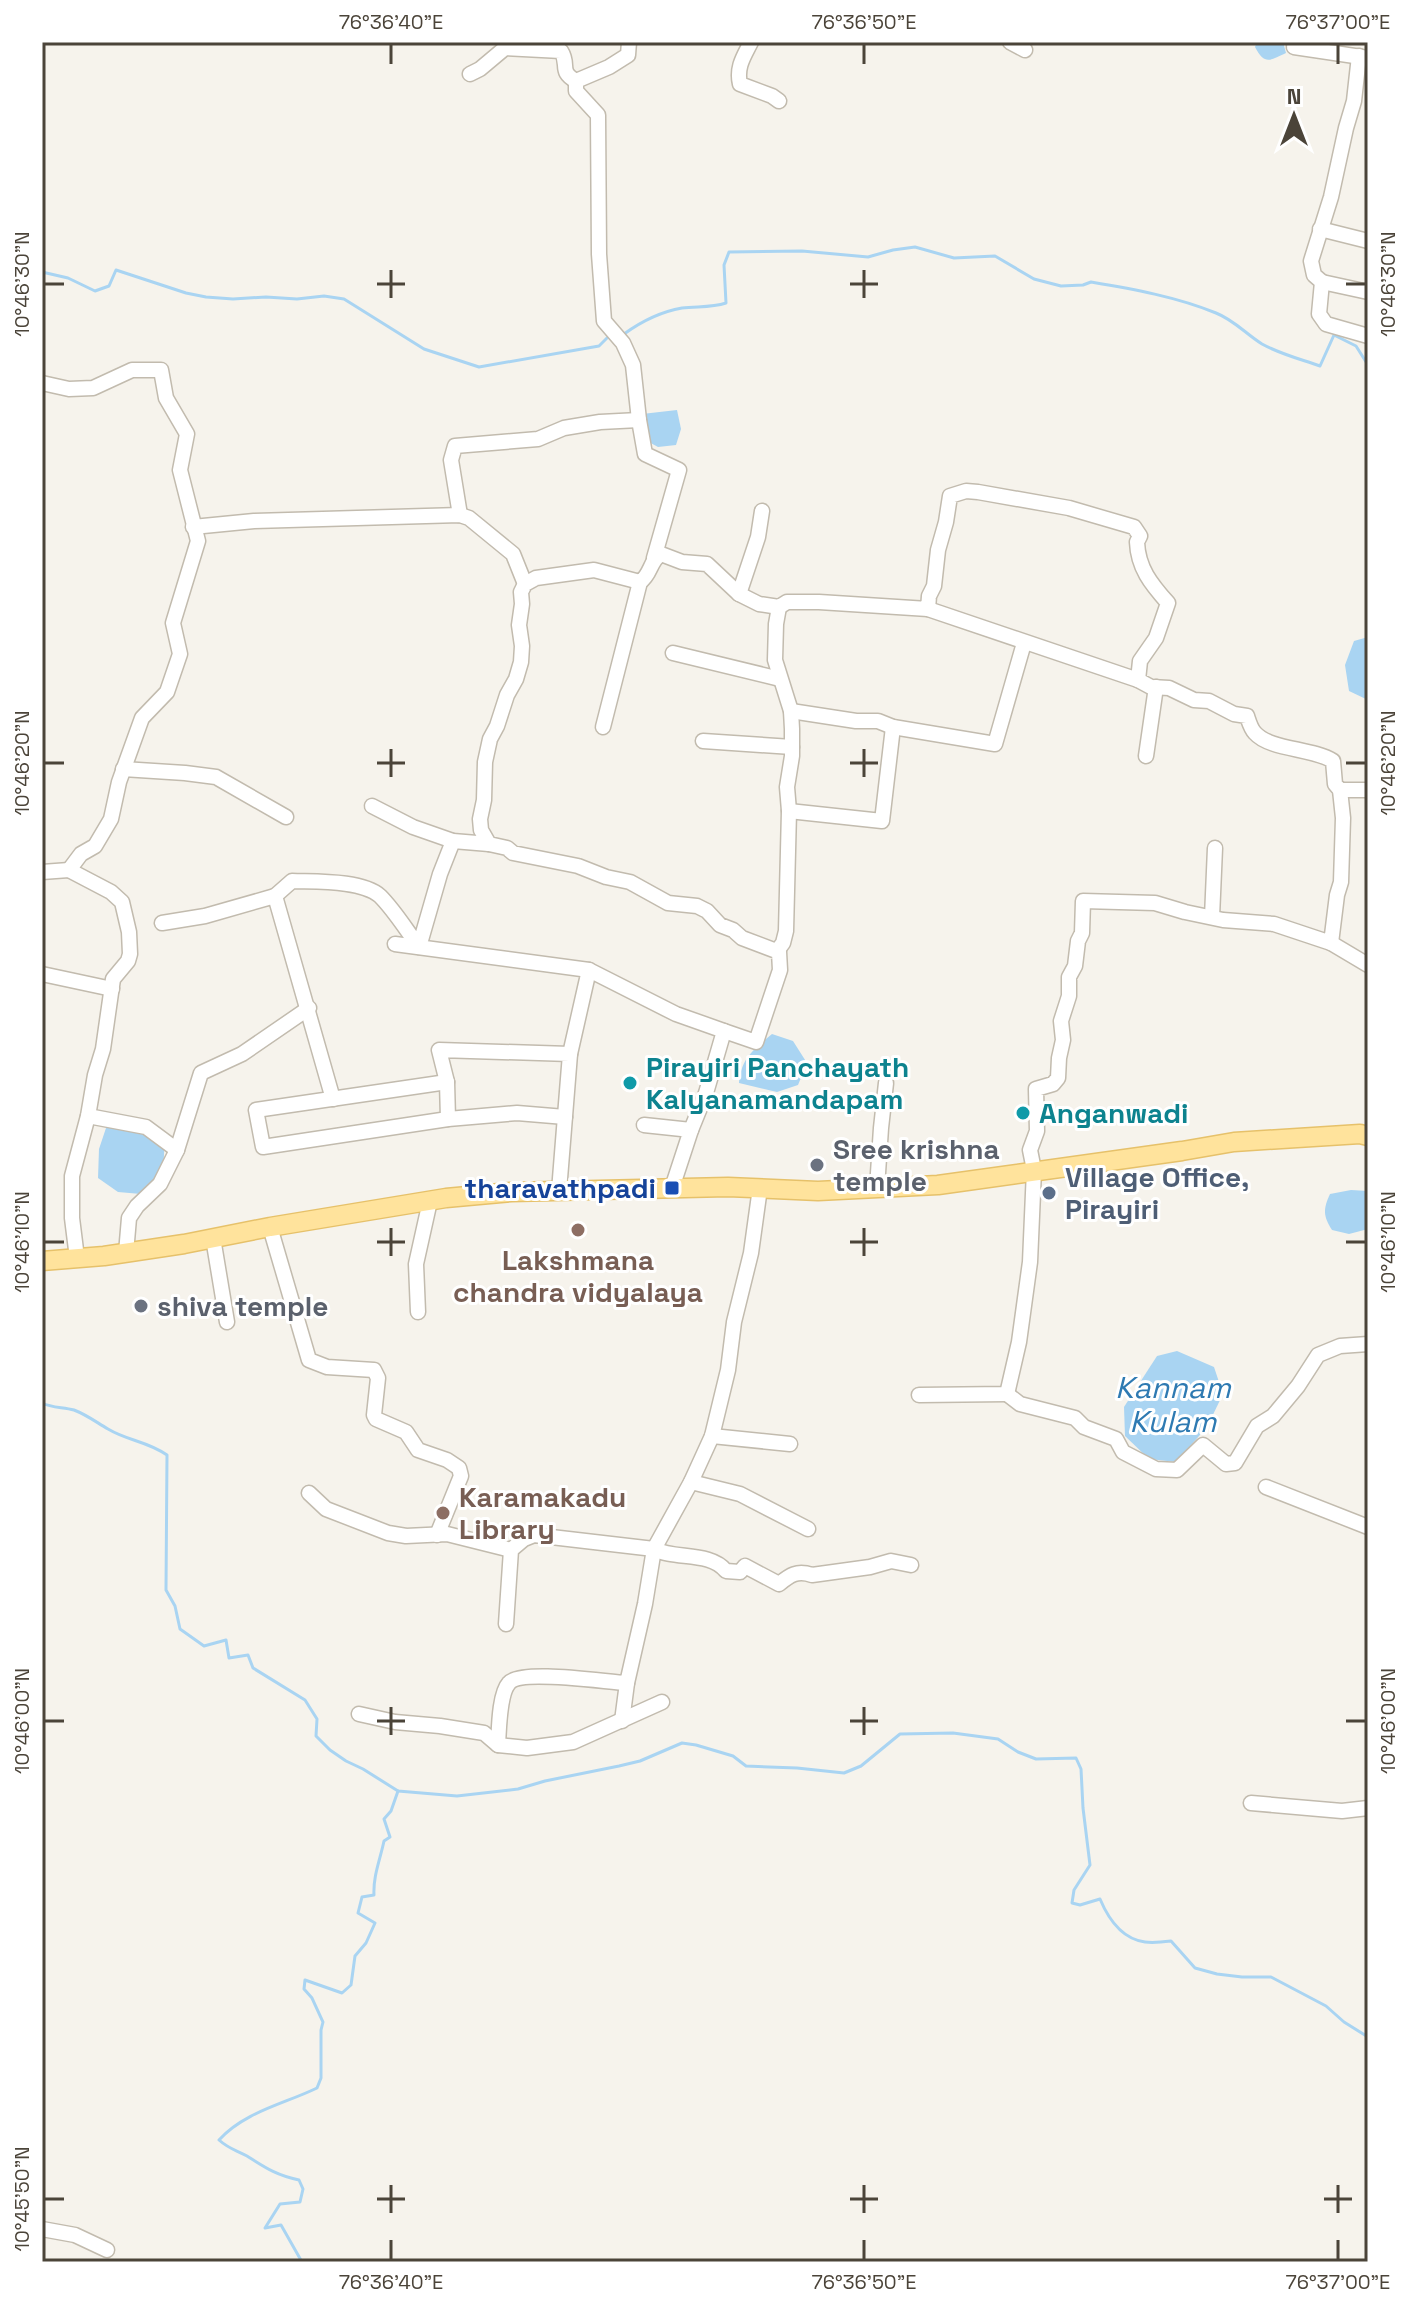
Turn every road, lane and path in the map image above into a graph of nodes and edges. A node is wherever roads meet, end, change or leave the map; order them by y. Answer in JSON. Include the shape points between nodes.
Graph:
{"nodes":[{"id":1,"x":629,"y":42,"type":"edge"},
{"id":2,"x":751,"y":42,"type":"edge"},
{"id":3,"x":1010,"y":42,"type":"edge"},
{"id":4,"x":1294,"y":47,"type":"dead end"},
{"id":5,"x":1025,"y":50,"type":"dead end"},
{"id":6,"x":1364,"y":57,"type":"edge"},
{"id":7,"x":470,"y":74,"type":"dead end"},
{"id":8,"x":576,"y":81,"type":"junction"},
{"id":9,"x":779,"y":101,"type":"dead end"},
{"id":10,"x":1320,"y":229,"type":"junction"},
{"id":11,"x":1368,"y":241,"type":"edge"},
{"id":12,"x":1322,"y":282,"type":"junction"},
{"id":13,"x":1368,"y":292,"type":"edge"},
{"id":14,"x":1368,"y":336,"type":"edge"},
{"id":15,"x":42,"y":383,"type":"edge"},
{"id":16,"x":639,"y":420,"type":"junction"},
{"id":17,"x":762,"y":511,"type":"dead end"},
{"id":18,"x":460,"y":515,"type":"junction"},
{"id":19,"x":193,"y":527,"type":"junction"},
{"id":20,"x":654,"y":558,"type":"junction"},
{"id":21,"x":640,"y":582,"type":"junction"},
{"id":22,"x":525,"y":584,"type":"junction"},
{"id":23,"x":739,"y":594,"type":"junction"},
{"id":24,"x":779,"y":607,"type":"junction"},
{"id":25,"x":928,"y":609,"type":"junction"},
{"id":26,"x":1024,"y":643,"type":"junction"},
{"id":27,"x":673,"y":653,"type":"dead end"},
{"id":28,"x":780,"y":679,"type":"junction"},
{"id":29,"x":1138,"y":680,"type":"junction"},
{"id":30,"x":1156,"y":687,"type":"junction"},
{"id":31,"x":791,"y":711,"type":"junction"},
{"id":32,"x":603,"y":727,"type":"dead end"},
{"id":33,"x":893,"y":727,"type":"junction"},
{"id":34,"x":703,"y":741,"type":"dead end"},
{"id":35,"x":792,"y":747,"type":"junction"},
{"id":36,"x":1146,"y":756,"type":"dead end"},
{"id":37,"x":123,"y":769,"type":"junction"},
{"id":38,"x":1340,"y":790,"type":"junction"},
{"id":39,"x":1368,"y":790,"type":"edge"},
{"id":40,"x":372,"y":806,"type":"dead end"},
{"id":41,"x":789,"y":811,"type":"junction"},
{"id":42,"x":286,"y":817,"type":"dead end"},
{"id":43,"x":453,"y":841,"type":"junction"},
{"id":44,"x":489,"y":844,"type":"junction"},
{"id":45,"x":1215,"y":848,"type":"dead end"},
{"id":46,"x":69,"y":870,"type":"junction"},
{"id":47,"x":42,"y":872,"type":"edge"},
{"id":48,"x":275,"y":896,"type":"junction"},
{"id":49,"x":1212,"y":917,"type":"junction"},
{"id":50,"x":162,"y":923,"type":"dead end"},
{"id":51,"x":1331,"y":943,"type":"junction"},
{"id":52,"x":395,"y":944,"type":"dead end"},
{"id":53,"x":419,"y":947,"type":"junction"},
{"id":54,"x":777,"y":951,"type":"junction"},
{"id":55,"x":1368,"y":965,"type":"edge"},
{"id":56,"x":589,"y":970,"type":"junction"},
{"id":57,"x":42,"y":974,"type":"edge"},
{"id":58,"x":112,"y":989,"type":"junction"},
{"id":59,"x":309,"y":1008,"type":"junction"},
{"id":60,"x":724,"y":1031,"type":"junction"},
{"id":61,"x":570,"y":1054,"type":"junction"},
{"id":62,"x":447,"y":1082,"type":"junction"},
{"id":63,"x":886,"y":1083,"type":"dead end"},
{"id":64,"x":333,"y":1099,"type":"junction"},
{"id":65,"x":88,"y":1116,"type":"junction"},
{"id":66,"x":565,"y":1117,"type":"junction"},
{"id":67,"x":448,"y":1119,"type":"junction"},
{"id":68,"x":644,"y":1125,"type":"dead end"},
{"id":69,"x":691,"y":1130,"type":"junction"},
{"id":70,"x":1368,"y":1136,"type":"edge"},
{"id":71,"x":177,"y":1150,"type":"junction"},
{"id":72,"x":1034,"y":1170,"type":"junction"},
{"id":73,"x":672,"y":1188,"type":"junction"},
{"id":74,"x":760,"y":1188,"type":"junction"},
{"id":75,"x":877,"y":1188,"type":"junction"},
{"id":76,"x":559,"y":1191,"type":"junction"},
{"id":77,"x":430,"y":1201,"type":"junction"},
{"id":78,"x":270,"y":1227,"type":"junction"},
{"id":79,"x":213,"y":1238,"type":"junction"},
{"id":80,"x":126,"y":1253,"type":"junction"},
{"id":81,"x":77,"y":1258,"type":"junction"},
{"id":82,"x":42,"y":1261,"type":"edge"},
{"id":83,"x":418,"y":1312,"type":"dead end"},
{"id":84,"x":227,"y":1322,"type":"dead end"},
{"id":85,"x":1368,"y":1344,"type":"edge"},
{"id":86,"x":1007,"y":1394,"type":"junction"},
{"id":87,"x":919,"y":1395,"type":"dead end"},
{"id":88,"x":712,"y":1436,"type":"junction"},
{"id":89,"x":790,"y":1444,"type":"dead end"},
{"id":90,"x":691,"y":1482,"type":"junction"},
{"id":91,"x":1266,"y":1487,"type":"dead end"},
{"id":92,"x":309,"y":1493,"type":"dead end"},
{"id":93,"x":1368,"y":1527,"type":"edge"},
{"id":94,"x":808,"y":1529,"type":"dead end"},
{"id":95,"x":437,"y":1535,"type":"junction"},
{"id":96,"x":654,"y":1549,"type":"junction"},
{"id":97,"x":511,"y":1550,"type":"junction"},
{"id":98,"x":911,"y":1565,"type":"dead end"},
{"id":99,"x":506,"y":1624,"type":"dead end"},
{"id":100,"x":627,"y":1683,"type":"junction"},
{"id":101,"x":662,"y":1702,"type":"dead end"},
{"id":102,"x":359,"y":1714,"type":"dead end"},
{"id":103,"x":622,"y":1721,"type":"junction"},
{"id":104,"x":498,"y":1745,"type":"junction"},
{"id":105,"x":1251,"y":1803,"type":"dead end"},
{"id":106,"x":1368,"y":1808,"type":"edge"},
{"id":107,"x":42,"y":2229,"type":"edge"},
{"id":108,"x":107,"y":2250,"type":"dead end"}],
"edges":[{"from":1,"to":8,"type":"street","via":[[628,55]]},
{"from":2,"to":9,"type":"street","via":[[740,62],[740,84]]},
{"from":3,"to":5,"type":"street"},
{"from":4,"to":6,"type":"street"},
{"from":6,"to":10,"type":"street"},
{"from":7,"to":8,"type":"street","via":[[505,48],[542,49],[561,51],[565,71]]},
{"from":8,"to":16,"type":"street","via":[[576,91],[598,115],[604,321],[633,365]]},
{"from":10,"to":11,"type":"street"},
{"from":10,"to":12,"type":"street","via":[[1311,261]]},
{"from":12,"to":13,"type":"street"},
{"from":12,"to":14,"type":"street","via":[[1319,314],[1326,324]]},
{"from":15,"to":19,"type":"street","via":[[93,388],[132,370],[161,370],[166,398],[187,434],[180,470]]},
{"from":16,"to":18,"type":"street","via":[[564,428],[538,439],[455,446],[451,460]]},
{"from":16,"to":20,"type":"street","via":[[645,454],[679,470]]},
{"from":17,"to":23,"type":"street"},
{"from":18,"to":19,"type":"street"},
{"from":18,"to":22,"type":"street","via":[[513,554]]},
{"from":19,"to":37,"type":"street","via":[[198,541],[173,623],[180,654],[167,692],[142,718]]},
{"from":20,"to":21,"type":"street"},
{"from":20,"to":23,"type":"street","via":[[661,554],[707,564]]},
{"from":21,"to":22,"type":"street","via":[[594,570]]},
{"from":21,"to":32,"type":"street"},
{"from":22,"to":44,"type":"street","via":[[521,662],[485,762],[480,819]]},
{"from":23,"to":24,"type":"street"},
{"from":24,"to":25,"type":"street","via":[[819,602]]},
{"from":24,"to":28,"type":"street","via":[[775,660]]},
{"from":25,"to":26,"type":"street"},
{"from":25,"to":29,"type":"street","via":[[950,496],[966,491],[1007,496],[1134,527],[1140,536],[1137,551],[1144,575],[1168,603],[1156,638],[1140,661]]},
{"from":26,"to":29,"type":"street"},
{"from":26,"to":33,"type":"street","via":[[995,744]]},
{"from":27,"to":28,"type":"street"},
{"from":28,"to":31,"type":"street"},
{"from":29,"to":30,"type":"street"},
{"from":30,"to":36,"type":"street"},
{"from":30,"to":38,"type":"street","via":[[1247,716],[1263,739],[1326,756],[1333,761]]},
{"from":31,"to":33,"type":"street"},
{"from":31,"to":35,"type":"street"},
{"from":33,"to":41,"type":"street","via":[[882,821]]},
{"from":34,"to":35,"type":"street"},
{"from":35,"to":41,"type":"street"},
{"from":37,"to":42,"type":"street","via":[[216,777]]},
{"from":37,"to":46,"type":"street","via":[[111,819],[95,846]]},
{"from":38,"to":39,"type":"street"},
{"from":38,"to":51,"type":"street","via":[[1343,864]]},
{"from":40,"to":43,"type":"street"},
{"from":41,"to":54,"type":"street","via":[[786,931]]},
{"from":43,"to":44,"type":"street"},
{"from":43,"to":53,"type":"street"},
{"from":44,"to":54,"type":"street","via":[[630,882],[668,903],[697,906],[742,938]]},
{"from":45,"to":49,"type":"street"},
{"from":46,"to":47,"type":"street"},
{"from":46,"to":58,"type":"street","via":[[122,902],[130,954]]},
{"from":48,"to":50,"type":"street"},
{"from":48,"to":53,"type":"street","via":[[292,881],[367,888]]},
{"from":48,"to":59,"type":"street"},
{"from":49,"to":51,"type":"street","via":[[1274,924]]},
{"from":49,"to":72,"type":"street","via":[[1155,903],[1083,901],[1082,933],[1061,1021],[1058,1078],[1036,1089],[1037,1131],[1030,1150]]},
{"from":51,"to":55,"type":"street"},
{"from":52,"to":53,"type":"street"},
{"from":53,"to":56,"type":"street"},
{"from":54,"to":60,"type":"street","via":[[780,970],[756,1042]]},
{"from":56,"to":60,"type":"street","via":[[676,1014]]},
{"from":56,"to":61,"type":"street"},
{"from":57,"to":58,"type":"street"},
{"from":58,"to":65,"type":"street"},
{"from":59,"to":64,"type":"street"},
{"from":59,"to":71,"type":"street","via":[[242,1054],[201,1073]]},
{"from":60,"to":69,"type":"street"},
{"from":61,"to":62,"type":"street","via":[[439,1050]]},
{"from":61,"to":66,"type":"street"},
{"from":62,"to":64,"type":"street"},
{"from":62,"to":67,"type":"street"},
{"from":63,"to":75,"type":"street"},
{"from":64,"to":67,"type":"street","via":[[256,1110],[263,1147]]},
{"from":65,"to":71,"type":"street","via":[[146,1127]]},
{"from":65,"to":81,"type":"street","via":[[72,1176]]},
{"from":66,"to":67,"type":"street","via":[[517,1113]]},
{"from":66,"to":76,"type":"street"},
{"from":68,"to":69,"type":"street"},
{"from":69,"to":73,"type":"street"},
{"from":70,"to":72,"type":"main road","via":[[1234,1142]]},
{"from":71,"to":80,"type":"street","via":[[160,1184],[129,1218]]},
{"from":72,"to":75,"type":"main road"},
{"from":72,"to":86,"type":"street","via":[[1030,1262]]},
{"from":73,"to":74,"type":"main road"},
{"from":73,"to":76,"type":"main road"},
{"from":74,"to":75,"type":"main road"},
{"from":74,"to":88,"type":"street"},
{"from":76,"to":77,"type":"main road"},
{"from":77,"to":78,"type":"main road"},
{"from":77,"to":83,"type":"street","via":[[416,1264]]},
{"from":78,"to":79,"type":"main road"},
{"from":78,"to":95,"type":"street","via":[[309,1360],[327,1367],[374,1370],[376,1419],[406,1432],[418,1450],[459,1468],[461,1476]]},
{"from":79,"to":80,"type":"main road"},
{"from":79,"to":84,"type":"street"},
{"from":80,"to":81,"type":"main road"},
{"from":81,"to":82,"type":"main road"},
{"from":85,"to":86,"type":"street","via":[[1340,1346],[1318,1355],[1273,1416],[1257,1426],[1235,1463],[1226,1464],[1203,1445],[1177,1470],[1156,1469],[1123,1452],[1116,1439],[1075,1418],[1020,1404]]},
{"from":86,"to":87,"type":"street"},
{"from":88,"to":89,"type":"street"},
{"from":88,"to":90,"type":"street"},
{"from":90,"to":94,"type":"street","via":[[740,1494]]},
{"from":90,"to":96,"type":"street"},
{"from":91,"to":93,"type":"street"},
{"from":92,"to":95,"type":"street","via":[[326,1509],[388,1533]]},
{"from":95,"to":97,"type":"street"},
{"from":96,"to":97,"type":"street","via":[[534,1535]]},
{"from":96,"to":98,"type":"street","via":[[721,1564],[726,1571],[740,1572],[745,1566],[779,1584],[791,1574],[891,1561]]},
{"from":96,"to":100,"type":"street"},
{"from":97,"to":99,"type":"street"},
{"from":100,"to":103,"type":"street"},
{"from":100,"to":104,"type":"street","via":[[516,1677],[506,1685]]},
{"from":101,"to":103,"type":"street"},
{"from":102,"to":104,"type":"street","via":[[484,1733]]},
{"from":103,"to":104,"type":"street","via":[[573,1742],[527,1748]]},
{"from":105,"to":106,"type":"street","via":[[1342,1811]]},
{"from":107,"to":108,"type":"street","via":[[75,2235]]}]}
